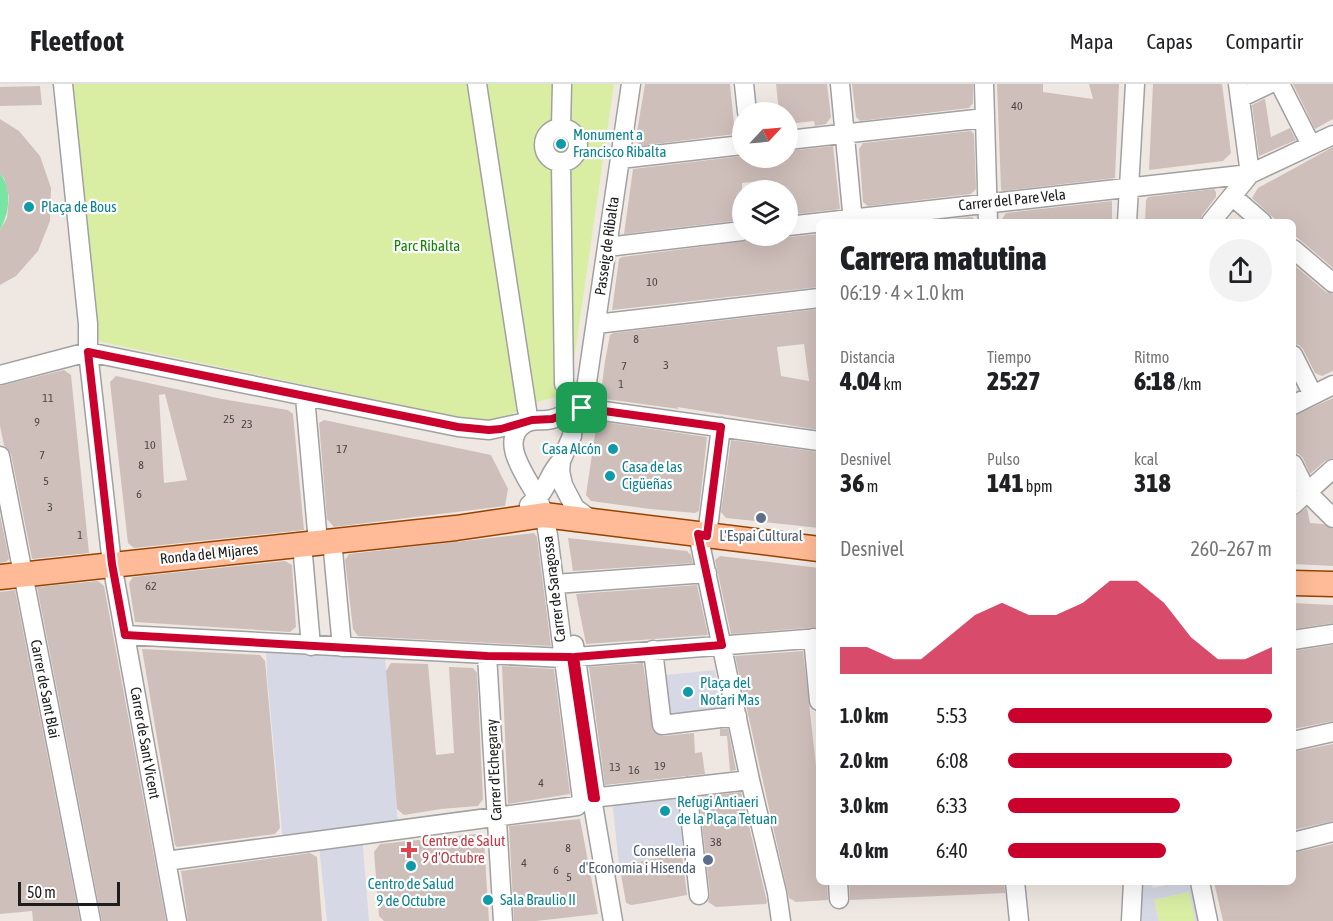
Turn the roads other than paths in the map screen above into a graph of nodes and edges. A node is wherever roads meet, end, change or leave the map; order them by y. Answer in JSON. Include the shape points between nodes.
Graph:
{"nodes":[{"id":1,"x":63,"y":84,"type":"edge"},
{"id":2,"x":477,"y":84,"type":"edge"},
{"id":3,"x":562,"y":84,"type":"edge"},
{"id":4,"x":631,"y":84,"type":"edge"},
{"id":5,"x":744,"y":84,"type":"edge"},
{"id":6,"x":840,"y":84,"type":"edge"},
{"id":7,"x":984,"y":84,"type":"edge"},
{"id":8,"x":1135,"y":84,"type":"edge"},
{"id":9,"x":1269,"y":84,"type":"edge"},
{"id":10,"x":1280,"y":84,"type":"edge"},
{"id":11,"x":1239,"y":91,"type":"edge"},
{"id":12,"x":746,"y":102,"type":"edge"},
{"id":13,"x":985,"y":118,"type":"junction"},
{"id":14,"x":561,"y":127,"type":"junction"},
{"id":15,"x":844,"y":133,"type":"junction"},
{"id":16,"x":1333,"y":135,"type":"edge"},
{"id":17,"x":798,"y":139,"type":"edge"},
{"id":18,"x":1311,"y":145,"type":"junction"},
{"id":19,"x":732,"y":146,"type":"edge"},
{"id":20,"x":620,"y":159,"type":"junction"},
{"id":21,"x":561,"y":163,"type":"junction"},
{"id":22,"x":1250,"y":174,"type":"junction"},
{"id":23,"x":1129,"y":186,"type":"junction"},
{"id":24,"x":1232,"y":196,"type":"junction"},
{"id":25,"x":988,"y":202,"type":"junction"},
{"id":26,"x":853,"y":219,"type":"edge"},
{"id":27,"x":860,"y":219,"type":"edge"},
{"id":28,"x":988,"y":219,"type":"edge"},
{"id":29,"x":1127,"y":219,"type":"edge"},
{"id":30,"x":1213,"y":219,"type":"edge"},
{"id":31,"x":1259,"y":219,"type":"edge"},
{"id":32,"x":816,"y":223,"type":"edge"},
{"id":33,"x":798,"y":225,"type":"edge"},
{"id":34,"x":732,"y":232,"type":"edge"},
{"id":35,"x":607,"y":247,"type":"junction"},
{"id":36,"x":1296,"y":252,"type":"edge"},
{"id":37,"x":1333,"y":283,"type":"edge"},
{"id":38,"x":816,"y":298,"type":"edge"},
{"id":39,"x":596,"y":324,"type":"junction"},
{"id":40,"x":88,"y":352,"type":"junction"},
{"id":41,"x":1296,"y":361,"type":"edge"},
{"id":42,"x":0,"y":375,"type":"edge"},
{"id":43,"x":564,"y":384,"type":"dead end"},
{"id":44,"x":1333,"y":385,"type":"edge"},
{"id":45,"x":1313,"y":395,"type":"junction"},
{"id":46,"x":305,"y":397,"type":"junction"},
{"id":47,"x":1296,"y":404,"type":"edge"},
{"id":48,"x":582,"y":408,"type":"junction"},
{"id":49,"x":535,"y":417,"type":"junction"},
{"id":50,"x":721,"y":427,"type":"junction"},
{"id":51,"x":816,"y":441,"type":"edge"},
{"id":52,"x":0,"y":456,"type":"edge"},
{"id":53,"x":560,"y":461,"type":"junction"},
{"id":54,"x":519,"y":462,"type":"junction"},
{"id":55,"x":1333,"y":469,"type":"edge"},
{"id":56,"x":1296,"y":470,"type":"edge"},
{"id":57,"x":1307,"y":492,"type":"junction"},
{"id":58,"x":1296,"y":502,"type":"edge"},
{"id":59,"x":553,"y":507,"type":"junction"},
{"id":60,"x":1333,"y":518,"type":"edge"},
{"id":61,"x":703,"y":535,"type":"junction"},
{"id":62,"x":318,"y":542,"type":"junction"},
{"id":63,"x":816,"y":549,"type":"edge"},
{"id":64,"x":112,"y":564,"type":"junction"},
{"id":65,"x":706,"y":573,"type":"junction"},
{"id":66,"x":11,"y":575,"type":"edge"},
{"id":67,"x":560,"y":583,"type":"junction"},
{"id":68,"x":1296,"y":583,"type":"edge"},
{"id":69,"x":1333,"y":584,"type":"edge"},
{"id":70,"x":1333,"y":634,"type":"edge"},
{"id":71,"x":125,"y":635,"type":"junction"},
{"id":72,"x":816,"y":638,"type":"edge"},
{"id":73,"x":1296,"y":640,"type":"edge"},
{"id":74,"x":722,"y":645,"type":"junction"},
{"id":75,"x":311,"y":646,"type":"junction"},
{"id":76,"x":342,"y":647,"type":"junction"},
{"id":77,"x":653,"y":651,"type":"junction"},
{"id":78,"x":487,"y":656,"type":"junction"},
{"id":79,"x":570,"y":657,"type":"junction"},
{"id":80,"x":737,"y":716,"type":"junction"},
{"id":81,"x":1333,"y":732,"type":"edge"},
{"id":82,"x":1296,"y":740,"type":"edge"},
{"id":83,"x":750,"y":780,"type":"junction"},
{"id":84,"x":687,"y":787,"type":"junction"},
{"id":85,"x":587,"y":800,"type":"junction"},
{"id":86,"x":496,"y":817,"type":"junction"},
{"id":87,"x":1333,"y":832,"type":"edge"},
{"id":88,"x":1296,"y":841,"type":"edge"},
{"id":89,"x":166,"y":861,"type":"junction"},
{"id":90,"x":1132,"y":885,"type":"edge"},
{"id":91,"x":1201,"y":885,"type":"edge"},
{"id":92,"x":1015,"y":886,"type":"edge"},
{"id":93,"x":699,"y":894,"type":"dead end"},
{"id":94,"x":503,"y":917,"type":"edge"},
{"id":95,"x":91,"y":921,"type":"edge"},
{"id":96,"x":177,"y":921,"type":"edge"},
{"id":97,"x":615,"y":921,"type":"edge"},
{"id":98,"x":781,"y":921,"type":"edge"},
{"id":99,"x":1019,"y":921,"type":"edge"},
{"id":100,"x":1131,"y":921,"type":"edge"},
{"id":101,"x":1208,"y":921,"type":"edge"}],
"edges":[{"from":1,"to":40,"type":"street","name":"Carrer de Sant Vicent"},
{"from":2,"to":49,"type":"street"},
{"from":3,"to":14,"type":"street"},
{"from":4,"to":20,"type":"street","name":"Passeig de Ribalta"},
{"from":5,"to":12,"type":"street"},
{"from":6,"to":15,"type":"street"},
{"from":7,"to":13,"type":"street"},
{"from":8,"to":23,"type":"street"},
{"from":9,"to":11,"type":"street"},
{"from":10,"to":18,"type":"street"},
{"from":11,"to":22,"type":"street"},
{"from":13,"to":15,"type":"street"},
{"from":13,"to":25,"type":"street"},
{"from":14,"to":21,"type":"street","via":[[569,129],[578,144],[577,153]]},
{"from":14,"to":21,"type":"street","via":[[552,129],[543,145],[552,160]]},
{"from":15,"to":17,"type":"street"},
{"from":15,"to":26,"type":"street"},
{"from":16,"to":18,"type":"street"},
{"from":18,"to":22,"type":"street"},
{"from":19,"to":20,"type":"street"},
{"from":20,"to":35,"type":"street","name":"Passeig de Ribalta"},
{"from":21,"to":43,"type":"street"},
{"from":22,"to":23,"type":"street","name":"Carrer del Pare Vela"},
{"from":22,"to":24,"type":"street"},
{"from":23,"to":25,"type":"street","name":"Carrer del Pare Vela"},
{"from":23,"to":29,"type":"street"},
{"from":24,"to":30,"type":"street"},
{"from":24,"to":31,"type":"street"},
{"from":25,"to":27,"type":"street","name":"Carrer del Pare Vela"},
{"from":25,"to":28,"type":"street"},
{"from":32,"to":33,"type":"street","name":"Carrer del Pare Vela"},
{"from":34,"to":35,"type":"street"},
{"from":35,"to":39,"type":"street","name":"Passeig de Ribalta"},
{"from":36,"to":37,"type":"street"},
{"from":38,"to":39,"type":"street"},
{"from":39,"to":48,"type":"street","name":"Passeig de Ribalta"},
{"from":40,"to":42,"type":"street"},
{"from":40,"to":46,"type":"street"},
{"from":40,"to":64,"type":"street","name":"Carrer de Sant Vicent"},
{"from":41,"to":45,"type":"street"},
{"from":44,"to":45,"type":"street"},
{"from":45,"to":47,"type":"street"},
{"from":46,"to":49,"type":"street","via":[[489,430]]},
{"from":46,"to":62,"type":"street"},
{"from":48,"to":49,"type":"street"},
{"from":48,"to":50,"type":"street"},
{"from":48,"to":53,"type":"street","name":"Passeig de Ribalta"},
{"from":49,"to":53,"type":"street","via":[[560,429],[566,445]]},
{"from":49,"to":54,"type":"street","via":[[519,428],[513,442]]},
{"from":50,"to":51,"type":"street"},
{"from":50,"to":61,"type":"street"},
{"from":52,"to":66,"type":"street","name":"Carrer de Sant Blai"},
{"from":53,"to":54,"type":"street","via":[[538,472]]},
{"from":53,"to":59,"type":"street"},
{"from":53,"to":59,"type":"street","name":"Passeig de Ribalta","via":[[546,487]]},
{"from":54,"to":59,"type":"street"},
{"from":55,"to":57,"type":"street"},
{"from":56,"to":57,"type":"street"},
{"from":57,"to":58,"type":"street"},
{"from":57,"to":60,"type":"street"},
{"from":59,"to":61,"type":"main road","name":"Ronda del Mijares","via":[[595,522]]},
{"from":59,"to":62,"type":"main road","name":"Ronda del Mijares","via":[[502,522]]},
{"from":59,"to":67,"type":"street","name":"Carrer de Saragossa","via":[[547,525]]},
{"from":61,"to":63,"type":"main road","name":"Ronda del Mijares"},
{"from":61,"to":65,"type":"street"},
{"from":62,"to":64,"type":"main road","name":"Ronda del Mijares"},
{"from":62,"to":75,"type":"street"},
{"from":62,"to":76,"type":"street"},
{"from":64,"to":66,"type":"main road","name":"Ronda del Mijares"},
{"from":64,"to":71,"type":"street","name":"Carrer de Sant Vicent"},
{"from":65,"to":67,"type":"street"},
{"from":65,"to":74,"type":"street"},
{"from":66,"to":95,"type":"street","name":"Carrer de Sant Blai"},
{"from":67,"to":79,"type":"street","name":"Carrer de Saragossa"},
{"from":68,"to":69,"type":"main road"},
{"from":70,"to":73,"type":"street"},
{"from":71,"to":75,"type":"street"},
{"from":71,"to":89,"type":"street","name":"Carrer de Sant Vicent"},
{"from":72,"to":74,"type":"street"},
{"from":74,"to":77,"type":"street"},
{"from":74,"to":80,"type":"street"},
{"from":75,"to":76,"type":"street"},
{"from":76,"to":78,"type":"street"},
{"from":77,"to":79,"type":"street"},
{"from":77,"to":80,"type":"street","via":[[662,725]]},
{"from":78,"to":79,"type":"street"},
{"from":78,"to":86,"type":"street","name":"Carrer d'Echegaray"},
{"from":79,"to":85,"type":"street","name":"Carrer de Saragossa"},
{"from":80,"to":83,"type":"street"},
{"from":81,"to":82,"type":"street"},
{"from":83,"to":84,"type":"street"},
{"from":83,"to":98,"type":"street"},
{"from":84,"to":85,"type":"street"},
{"from":84,"to":93,"type":"street"},
{"from":85,"to":86,"type":"street"},
{"from":85,"to":97,"type":"street","name":"Carrer de Saragossa"},
{"from":86,"to":89,"type":"street"},
{"from":86,"to":94,"type":"street","name":"Carrer d'Echegaray"},
{"from":87,"to":88,"type":"street"},
{"from":89,"to":96,"type":"street","name":"Carrer de Sant Vicent"},
{"from":90,"to":100,"type":"street"},
{"from":91,"to":101,"type":"street"},
{"from":92,"to":99,"type":"street"}]}
